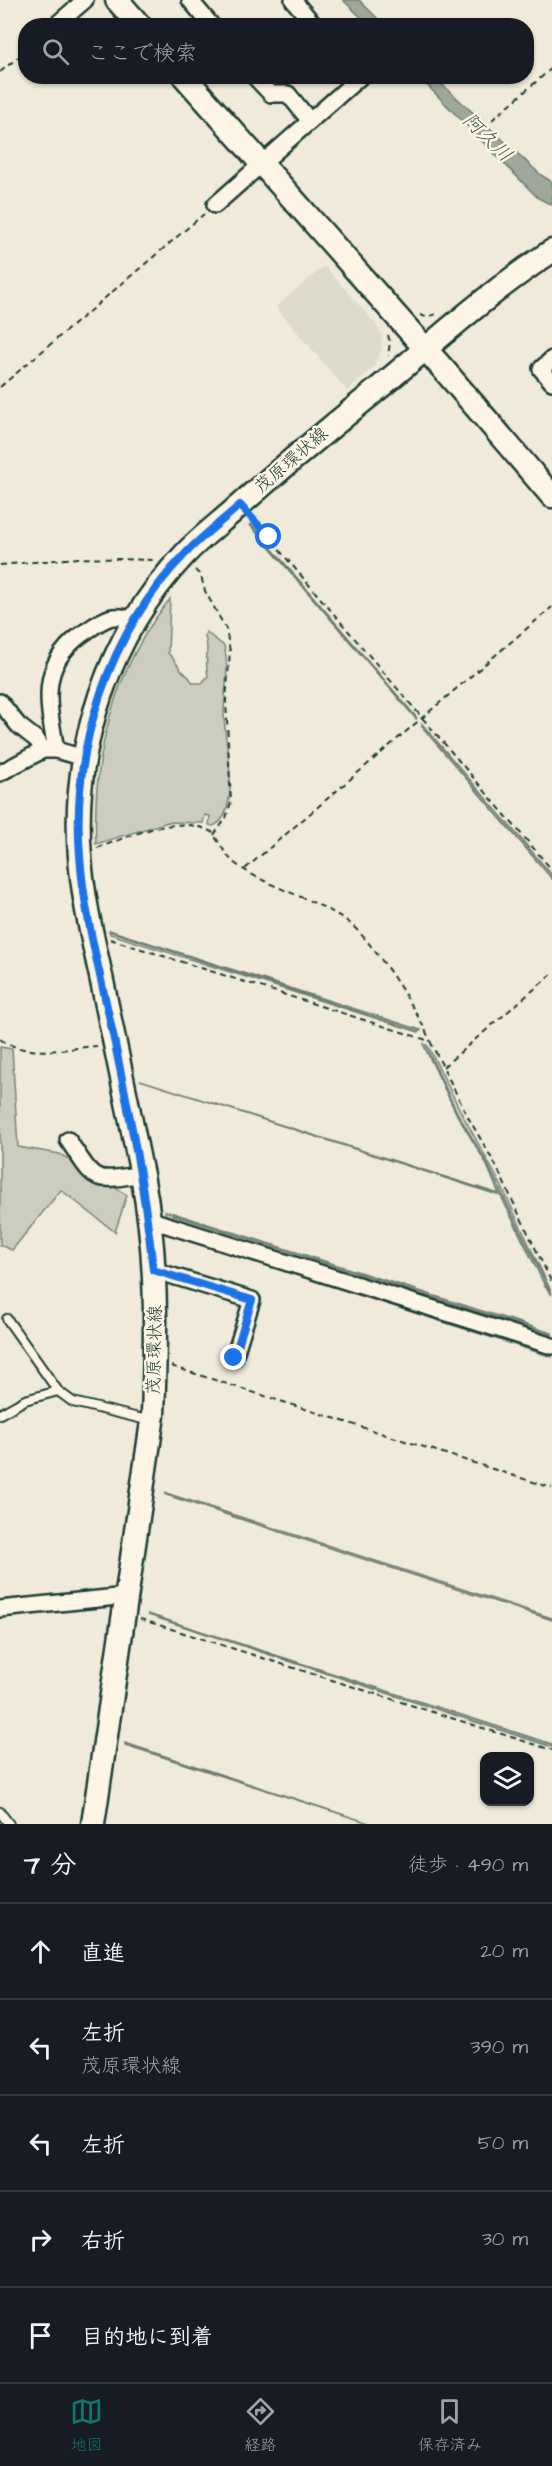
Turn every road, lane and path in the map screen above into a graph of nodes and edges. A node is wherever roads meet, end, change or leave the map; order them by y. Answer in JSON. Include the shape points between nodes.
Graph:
{"nodes":[{"id":1,"x":85,"y":0,"type":"edge"},
{"id":2,"x":190,"y":0,"type":"edge"},
{"id":3,"x":293,"y":0,"type":"edge"},
{"id":4,"x":125,"y":2,"type":"edge"},
{"id":5,"x":64,"y":18,"type":"edge"},
{"id":6,"x":135,"y":18,"type":"edge"},
{"id":7,"x":205,"y":18,"type":"edge"},
{"id":8,"x":308,"y":18,"type":"edge"},
{"id":9,"x":18,"y":57,"type":"edge"},
{"id":10,"x":552,"y":68,"type":"edge"},
{"id":11,"x":0,"y":72,"type":"edge"},
{"id":12,"x":179,"y":84,"type":"edge"},
{"id":13,"x":262,"y":84,"type":"edge"},
{"id":14,"x":352,"y":84,"type":"edge"},
{"id":15,"x":534,"y":84,"type":"edge"},
{"id":16,"x":534,"y":84,"type":"edge"},
{"id":17,"x":492,"y":120,"type":"dead end"},
{"id":18,"x":310,"y":121,"type":"junction"},
{"id":19,"x":261,"y":164,"type":"junction"},
{"id":20,"x":215,"y":205,"type":"joint"},
{"id":21,"x":552,"y":251,"type":"edge"},
{"id":22,"x":412,"y":311,"type":"dead end"},
{"id":23,"x":439,"y":314,"type":"dead end"},
{"id":24,"x":387,"y":333,"type":"dead end"},
{"id":25,"x":425,"y":349,"type":"junction"},
{"id":26,"x":552,"y":359,"type":"edge"},
{"id":27,"x":386,"y":361,"type":"dead end"},
{"id":28,"x":552,"y":382,"type":"edge"},
{"id":29,"x":0,"y":387,"type":"edge"},
{"id":30,"x":552,"y":496,"type":"edge"},
{"id":31,"x":240,"y":505,"type":"junction"},
{"id":32,"x":181,"y":559,"type":"junction"},
{"id":33,"x":0,"y":565,"type":"edge"},
{"id":34,"x":552,"y":607,"type":"edge"},
{"id":35,"x":135,"y":620,"type":"junction"},
{"id":36,"x":0,"y":702,"type":"edge"},
{"id":37,"x":422,"y":718,"type":"junction"},
{"id":38,"x":50,"y":750,"type":"junction"},
{"id":39,"x":84,"y":758,"type":"junction"},
{"id":40,"x":0,"y":773,"type":"edge"},
{"id":41,"x":214,"y":835,"type":"junction"},
{"id":42,"x":80,"y":854,"type":"junction"},
{"id":43,"x":245,"y":869,"type":"junction"},
{"id":44,"x":552,"y":870,"type":"edge"},
{"id":45,"x":91,"y":929,"type":"junction"},
{"id":46,"x":552,"y":974,"type":"edge"},
{"id":47,"x":0,"y":1040,"type":"edge"},
{"id":48,"x":430,"y":1041,"type":"junction"},
{"id":49,"x":115,"y":1045,"type":"junction"},
{"id":50,"x":443,"y":1067,"type":"junction"},
{"id":51,"x":68,"y":1140,"type":"dead end"},
{"id":52,"x":142,"y":1174,"type":"junction"},
{"id":53,"x":148,"y":1219,"type":"junction"},
{"id":54,"x":153,"y":1270,"type":"junction"},
{"id":55,"x":552,"y":1283,"type":"edge"},
{"id":56,"x":7,"y":1319,"type":"dead end"},
{"id":57,"x":552,"y":1346,"type":"edge"},
{"id":58,"x":155,"y":1358,"type":"junction"},
{"id":59,"x":234,"y":1358,"type":"dead end"},
{"id":60,"x":58,"y":1391,"type":"junction"},
{"id":61,"x":0,"y":1414,"type":"edge"},
{"id":62,"x":152,"y":1421,"type":"junction"},
{"id":63,"x":552,"y":1488,"type":"edge"},
{"id":64,"x":125,"y":1604,"type":"junction"},
{"id":65,"x":0,"y":1609,"type":"edge"},
{"id":66,"x":552,"y":1750,"type":"edge"},
{"id":67,"x":1,"y":1814,"type":"edge"},
{"id":68,"x":9,"y":1824,"type":"edge"},
{"id":69,"x":93,"y":1824,"type":"edge"}],
"edges":[{"from":1,"to":5,"type":"street"},
{"from":2,"to":7,"type":"street"},
{"from":3,"to":8,"type":"street"},
{"from":4,"to":6,"type":"main road"},
{"from":9,"to":11,"type":"path"},
{"from":10,"to":15,"type":"path"},
{"from":12,"to":19,"type":"main road"},
{"from":13,"to":18,"type":"street","via":[[271,94],[288,94]]},
{"from":14,"to":18,"type":"street"},
{"from":16,"to":17,"type":"path"},
{"from":18,"to":19,"type":"street"},
{"from":19,"to":20,"type":"street"},
{"from":19,"to":25,"type":"main road"},
{"from":20,"to":29,"type":"path"},
{"from":21,"to":25,"type":"main road","name":"茂原環状線","via":[[495,290]]},
{"from":22,"to":23,"type":"path","via":[[426,316]]},
{"from":24,"to":27,"type":"path","via":[[390,352]]},
{"from":25,"to":30,"type":"main road"},
{"from":25,"to":31,"type":"main road","name":"茂原環状線"},
{"from":26,"to":28,"type":"street","via":[[541,369]]},
{"from":31,"to":32,"type":"main road","name":"茂原環状線"},
{"from":31,"to":37,"type":"path"},
{"from":32,"to":33,"type":"path","via":[[78,558]]},
{"from":32,"to":35,"type":"main road","name":"茂原環状線"},
{"from":32,"to":41,"type":"path","via":[[201,576],[226,629],[230,651],[226,718],[231,802]]},
{"from":34,"to":37,"type":"path"},
{"from":35,"to":38,"type":"street","via":[[108,617],[76,638],[59,656],[48,693]]},
{"from":35,"to":39,"type":"main road","name":"茂原環状線","via":[[104,686]]},
{"from":36,"to":38,"type":"street","via":[[18,725]]},
{"from":37,"to":43,"type":"path"},
{"from":37,"to":44,"type":"path"},
{"from":38,"to":39,"type":"street"},
{"from":38,"to":40,"type":"street"},
{"from":39,"to":42,"type":"main road","name":"茂原環状線"},
{"from":41,"to":42,"type":"path","via":[[204,828],[171,825]]},
{"from":41,"to":43,"type":"path","via":[[226,854]]},
{"from":42,"to":45,"type":"main road","name":"茂原環状線"},
{"from":43,"to":48,"type":"path","via":[[357,929],[413,1007]]},
{"from":45,"to":48,"type":"path","via":[[106,938]]},
{"from":45,"to":49,"type":"main road","name":"茂原環状線"},
{"from":46,"to":50,"type":"path"},
{"from":47,"to":49,"type":"path","via":[[27,1051]]},
{"from":48,"to":50,"type":"path"},
{"from":49,"to":52,"type":"main road","name":"茂原環状線"},
{"from":50,"to":55,"type":"path"},
{"from":51,"to":52,"type":"street","via":[[92,1175],[114,1179]]},
{"from":52,"to":53,"type":"main road","name":"茂原環状線"},
{"from":53,"to":54,"type":"main road","name":"茂原環状線"},
{"from":53,"to":57,"type":"street"},
{"from":54,"to":58,"type":"main road","name":"茂原環状線"},
{"from":54,"to":59,"type":"street","via":[[252,1300]]},
{"from":56,"to":60,"type":"lane"},
{"from":58,"to":62,"type":"main road","name":"茂原環状線"},
{"from":58,"to":63,"type":"path"},
{"from":60,"to":61,"type":"lane","via":[[25,1400]]},
{"from":60,"to":62,"type":"lane","via":[[73,1402]]},
{"from":62,"to":64,"type":"main road","name":"茂原環状線"},
{"from":64,"to":65,"type":"street"},
{"from":64,"to":66,"type":"path","via":[[138,1618]]},
{"from":64,"to":69,"type":"main road","name":"茂原環状線"},
{"from":67,"to":68,"type":"lane"}]}
